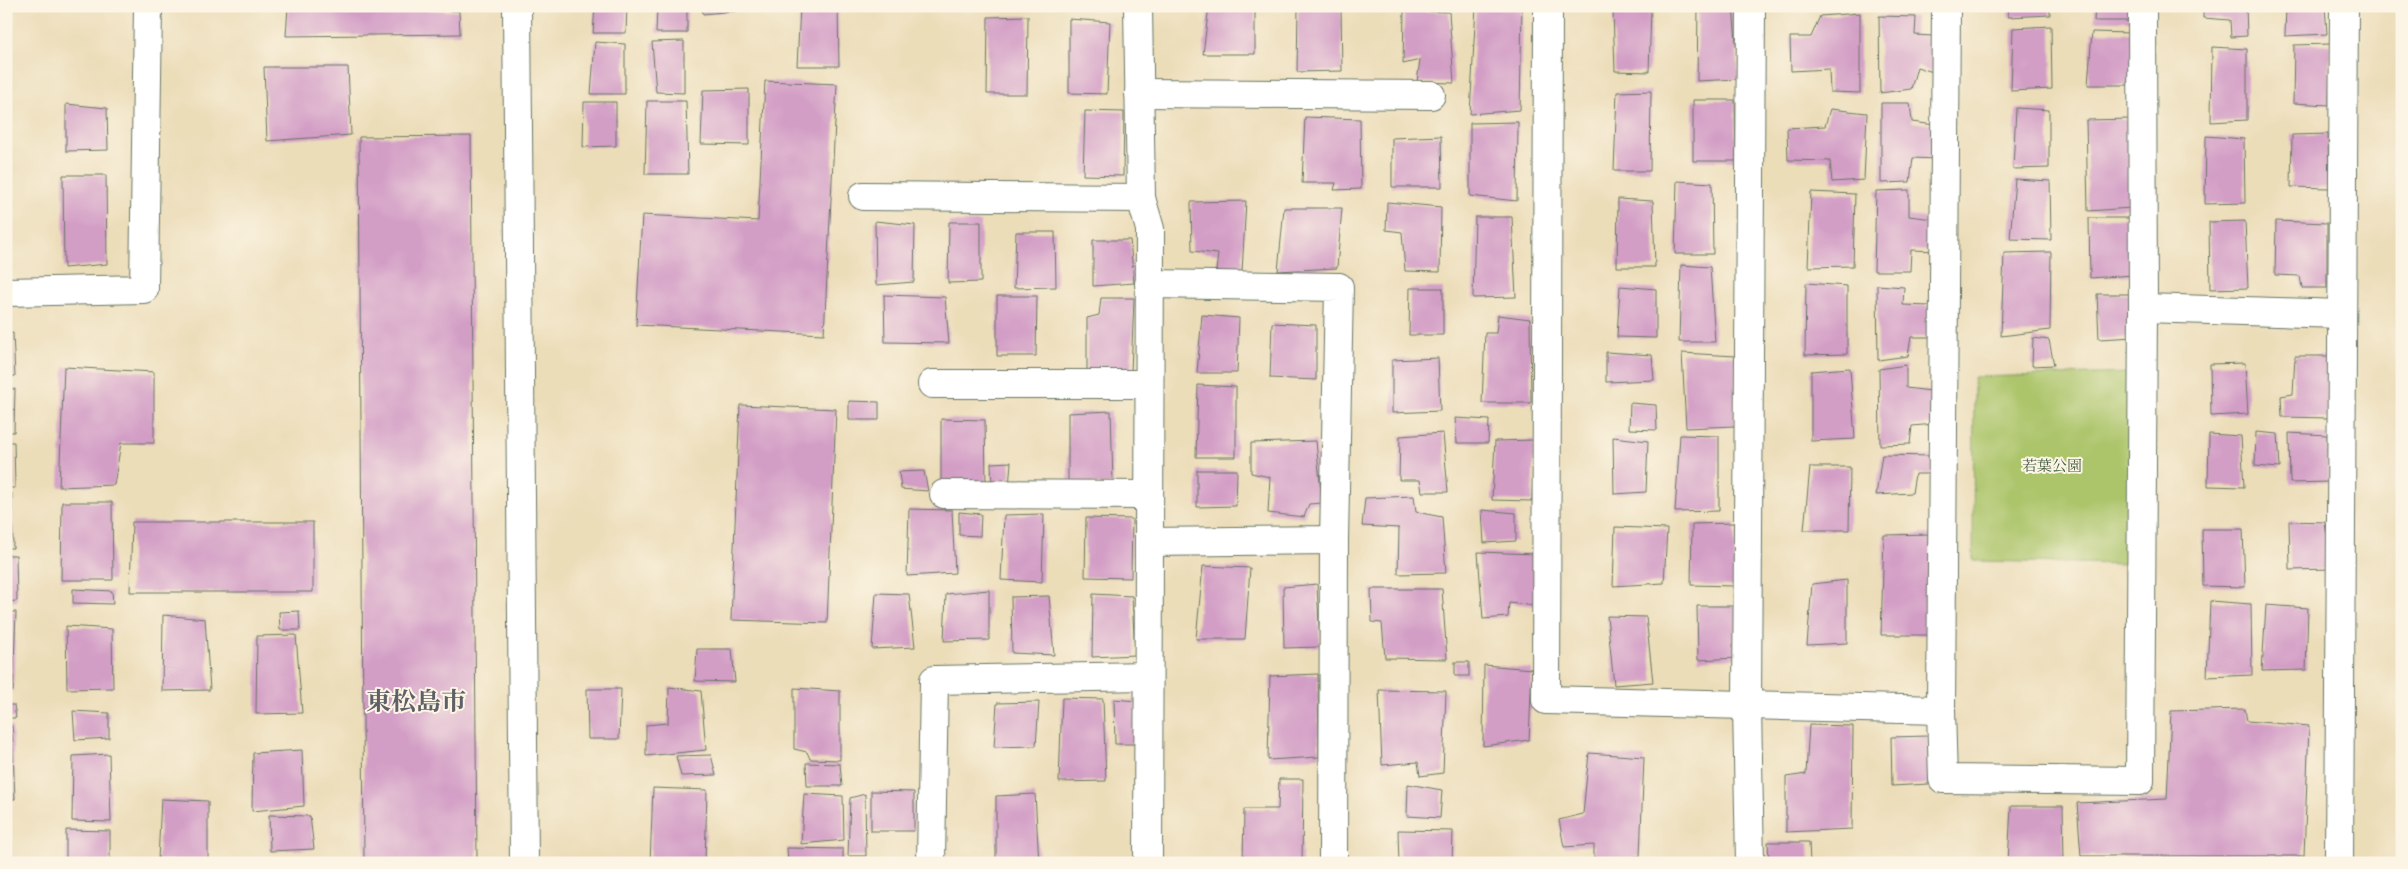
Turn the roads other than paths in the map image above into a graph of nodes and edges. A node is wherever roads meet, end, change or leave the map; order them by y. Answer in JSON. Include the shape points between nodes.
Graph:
{"nodes":[{"id":1,"x":148,"y":6,"type":"edge"},
{"id":2,"x":517,"y":6,"type":"edge"},
{"id":3,"x":1138,"y":6,"type":"edge"},
{"id":4,"x":1548,"y":6,"type":"edge"},
{"id":5,"x":1751,"y":6,"type":"edge"},
{"id":6,"x":1946,"y":6,"type":"edge"},
{"id":7,"x":2142,"y":6,"type":"edge"},
{"id":8,"x":2344,"y":6,"type":"edge"},
{"id":9,"x":1139,"y":93,"type":"junction"},
{"id":10,"x":1431,"y":95,"type":"dead end"},
{"id":11,"x":863,"y":196,"type":"dead end"},
{"id":12,"x":1141,"y":198,"type":"junction"},
{"id":13,"x":1149,"y":284,"type":"junction"},
{"id":14,"x":6,"y":292,"type":"edge"},
{"id":15,"x":2143,"y":308,"type":"junction"},
{"id":16,"x":2342,"y":314,"type":"junction"},
{"id":17,"x":932,"y":384,"type":"dead end"},
{"id":18,"x":1149,"y":384,"type":"junction"},
{"id":19,"x":944,"y":494,"type":"dead end"},
{"id":20,"x":1149,"y":495,"type":"junction"},
{"id":21,"x":1334,"y":540,"type":"junction"},
{"id":22,"x":1148,"y":542,"type":"junction"},
{"id":23,"x":1148,"y":676,"type":"junction"},
{"id":24,"x":1747,"y":706,"type":"junction"},
{"id":25,"x":1941,"y":710,"type":"junction"},
{"id":26,"x":524,"y":863,"type":"edge"},
{"id":27,"x":931,"y":863,"type":"edge"},
{"id":28,"x":1148,"y":863,"type":"edge"},
{"id":29,"x":1333,"y":863,"type":"edge"},
{"id":30,"x":1750,"y":863,"type":"edge"},
{"id":31,"x":2339,"y":863,"type":"edge"}],
"edges":[{"from":1,"to":14,"type":"street","via":[[144,289]]},
{"from":2,"to":26,"type":"street"},
{"from":3,"to":9,"type":"street"},
{"from":4,"to":24,"type":"street","via":[[1546,700]]},
{"from":5,"to":24,"type":"street"},
{"from":6,"to":25,"type":"street"},
{"from":7,"to":15,"type":"street"},
{"from":8,"to":16,"type":"street"},
{"from":9,"to":10,"type":"street"},
{"from":9,"to":12,"type":"street"},
{"from":11,"to":12,"type":"street"},
{"from":12,"to":13,"type":"street","via":[[1150,229]]},
{"from":13,"to":18,"type":"street"},
{"from":13,"to":21,"type":"street","via":[[1339,287]]},
{"from":15,"to":16,"type":"street"},
{"from":15,"to":25,"type":"street","via":[[2140,781],[1942,779]]},
{"from":16,"to":31,"type":"street"},
{"from":17,"to":18,"type":"street"},
{"from":18,"to":20,"type":"street"},
{"from":19,"to":20,"type":"street"},
{"from":20,"to":22,"type":"street"},
{"from":21,"to":22,"type":"street"},
{"from":21,"to":29,"type":"street"},
{"from":22,"to":23,"type":"street"},
{"from":23,"to":27,"type":"street","via":[[934,680]]},
{"from":23,"to":28,"type":"street"},
{"from":24,"to":25,"type":"street"},
{"from":24,"to":30,"type":"street"}]}
